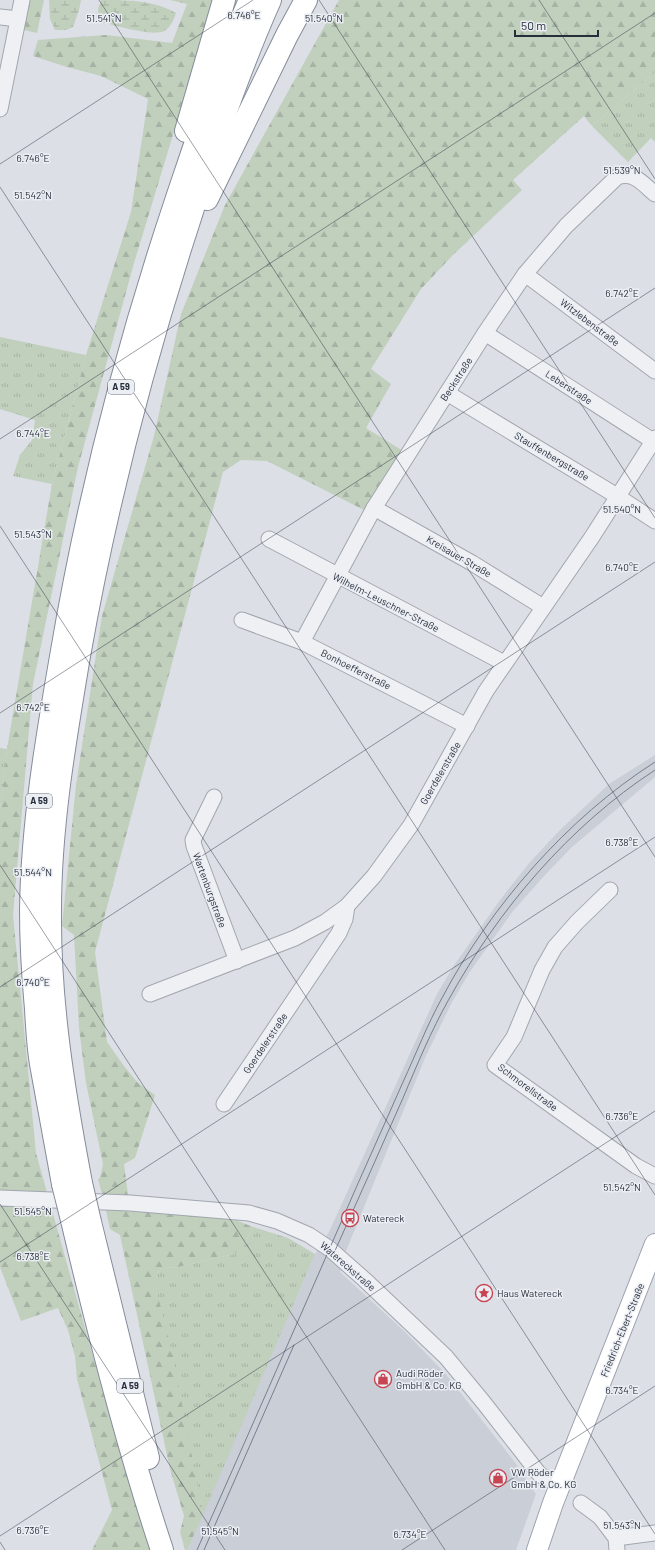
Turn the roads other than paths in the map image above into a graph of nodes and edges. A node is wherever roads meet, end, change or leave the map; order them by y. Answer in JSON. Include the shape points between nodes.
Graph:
{"nodes":[{"id":1,"x":22,"y":0,"type":"edge"},
{"id":2,"x":224,"y":0,"type":"edge"},
{"id":3,"x":250,"y":0,"type":"edge"},
{"id":4,"x":270,"y":0,"type":"edge"},
{"id":5,"x":306,"y":0,"type":"edge"},
{"id":6,"x":0,"y":17,"type":"edge"},
{"id":7,"x":18,"y":19,"type":"junction"},
{"id":8,"x":0,"y":109,"type":"edge"},
{"id":9,"x":655,"y":194,"type":"edge"},
{"id":10,"x":166,"y":231,"type":"junction"},
{"id":11,"x":177,"y":256,"type":"junction"},
{"id":12,"x":525,"y":274,"type":"junction"},
{"id":13,"x":485,"y":333,"type":"junction"},
{"id":14,"x":655,"y":370,"type":"edge"},
{"id":15,"x":447,"y":394,"type":"junction"},
{"id":16,"x":654,"y":440,"type":"edge"},
{"id":17,"x":617,"y":496,"type":"junction"},
{"id":18,"x":374,"y":508,"type":"junction"},
{"id":19,"x":655,"y":521,"type":"edge"},
{"id":20,"x":269,"y":539,"type":"dead end"},
{"id":21,"x":337,"y":576,"type":"junction"},
{"id":22,"x":543,"y":607,"type":"junction"},
{"id":23,"x":242,"y":620,"type":"dead end"},
{"id":24,"x":302,"y":642,"type":"junction"},
{"id":25,"x":504,"y":663,"type":"junction"},
{"id":26,"x":467,"y":726,"type":"junction"},
{"id":27,"x":214,"y":797,"type":"dead end"},
{"id":28,"x":610,"y":890,"type":"dead end"},
{"id":29,"x":347,"y":906,"type":"junction"},
{"id":30,"x":237,"y":962,"type":"junction"},
{"id":31,"x":150,"y":994,"type":"dead end"},
{"id":32,"x":224,"y":1104,"type":"dead end"},
{"id":33,"x":655,"y":1176,"type":"edge"},
{"id":34,"x":72,"y":1183,"type":"junction"},
{"id":35,"x":0,"y":1198,"type":"edge"},
{"id":36,"x":81,"y":1221,"type":"junction"},
{"id":37,"x":655,"y":1244,"type":"edge"},
{"id":38,"x":561,"y":1485,"type":"junction"},
{"id":39,"x":581,"y":1503,"type":"dead end"},
{"id":40,"x":655,"y":1533,"type":"edge"},
{"id":41,"x":616,"y":1544,"type":"edge"},
{"id":42,"x":162,"y":1550,"type":"edge"},
{"id":43,"x":174,"y":1550,"type":"edge"},
{"id":44,"x":537,"y":1550,"type":"edge"}],
"edges":[{"from":1,"to":7,"type":"street"},
{"from":2,"to":10,"type":"highway","via":[[178,160]]},
{"from":3,"to":10,"type":"highway","number":"A 59","via":[[218,81]]},
{"from":4,"to":11,"type":"highway","number":"A 59","via":[[203,175]]},
{"from":5,"to":11,"type":"highway"},
{"from":6,"to":7,"type":"street"},
{"from":7,"to":8,"type":"street"},
{"from":9,"to":12,"type":"street","name":"Beckstraße","via":[[634,177],[625,174],[617,177],[566,226]]},
{"from":10,"to":34,"type":"highway","number":"A 59","via":[[139,319],[82,544],[40,786],[31,911],[32,963],[41,1062]]},
{"from":11,"to":34,"type":"highway","number":"A 59","via":[[133,408],[103,536],[85,626],[58,790],[52,857],[51,964]]},
{"from":12,"to":13,"type":"street","name":"Beckstraße"},
{"from":12,"to":14,"type":"street","name":"Witzlebenstraße"},
{"from":13,"to":15,"type":"street","name":"Beckstraße"},
{"from":13,"to":16,"type":"street","name":"Leberstraße"},
{"from":15,"to":17,"type":"street","name":"Stauffenbergstraße"},
{"from":15,"to":18,"type":"street","name":"Beckstraße"},
{"from":16,"to":17,"type":"street","name":"Goerdelerstraße"},
{"from":17,"to":19,"type":"street","name":"Stauffenbergstraße"},
{"from":17,"to":22,"type":"street","name":"Goerdelerstraße"},
{"from":18,"to":21,"type":"street","name":"Beckstraße"},
{"from":18,"to":22,"type":"street","name":"Kreisauer Straße","via":[[472,562]]},
{"from":20,"to":21,"type":"street","name":"Wilhelm-Leuschner-Straße"},
{"from":21,"to":24,"type":"street","name":"Beckstraße"},
{"from":21,"to":25,"type":"street","name":"Wilhelm-Leuschner-Straße"},
{"from":22,"to":25,"type":"street","name":"Goerdelerstraße"},
{"from":23,"to":24,"type":"street","name":"Bonhoefferstraße"},
{"from":24,"to":26,"type":"street","name":"Bonhoefferstraße"},
{"from":25,"to":26,"type":"street","name":"Goerdelerstraße"},
{"from":26,"to":29,"type":"street","name":"Goerdelerstraße","via":[[411,825],[374,876]]},
{"from":27,"to":30,"type":"street","name":"Wartenburgstraße","via":[[193,840]]},
{"from":28,"to":33,"type":"street","name":"Schmorellstraße","via":[[555,947],[542,970],[514,1037],[495,1064],[636,1166]]},
{"from":29,"to":30,"type":"street","via":[[296,938]]},
{"from":29,"to":32,"type":"street","name":"Goerdelerstraße","via":[[339,933]]},
{"from":30,"to":31,"type":"street"},
{"from":34,"to":36,"type":"highway","number":"A 59","bridge":true},
{"from":35,"to":38,"type":"street","name":"Watereckstraße","via":[[130,1203],[249,1213],[277,1221],[309,1235],[360,1275],[446,1357],[540,1475]]},
{"from":36,"to":42,"type":"highway","number":"A 59","via":[[100,1341]]},
{"from":36,"to":43,"type":"highway","number":"A 59"},
{"from":37,"to":38,"type":"main road","name":"Friedrich-Ebert-Straße"},
{"from":38,"to":44,"type":"main road","name":"Friedrich-Ebert-Straße"},
{"from":39,"to":41,"type":"street","via":[[600,1517]]},
{"from":40,"to":41,"type":"street"}]}
